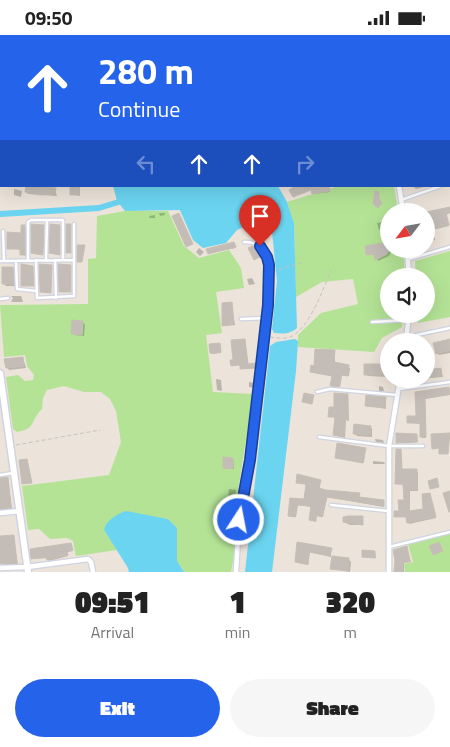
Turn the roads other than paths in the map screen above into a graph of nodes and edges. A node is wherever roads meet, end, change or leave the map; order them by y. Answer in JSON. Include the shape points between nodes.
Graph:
{"nodes":[{"id":1,"x":399,"y":187,"type":"edge"},
{"id":2,"x":438,"y":187,"type":"edge"},
{"id":3,"x":401,"y":200,"type":"junction"},
{"id":4,"x":402,"y":203,"type":"edge"},
{"id":5,"x":47,"y":220,"type":"junction"},
{"id":6,"x":74,"y":224,"type":"dead end"},
{"id":7,"x":3,"y":231,"type":"dead end"},
{"id":8,"x":244,"y":242,"type":"dead end"},
{"id":9,"x":450,"y":247,"type":"edge"},
{"id":10,"x":409,"y":259,"type":"joint"},
{"id":11,"x":36,"y":260,"type":"junction"},
{"id":12,"x":46,"y":260,"type":"junction"},
{"id":13,"x":55,"y":260,"type":"junction"},
{"id":14,"x":63,"y":260,"type":"junction"},
{"id":15,"x":73,"y":260,"type":"junction"},
{"id":16,"x":2,"y":261,"type":"edge"},
{"id":17,"x":16,"y":261,"type":"junction"},
{"id":18,"x":28,"y":261,"type":"junction"},
{"id":19,"x":409,"y":268,"type":"edge"},
{"id":20,"x":270,"y":276,"type":"joint"},
{"id":21,"x":36,"y":291,"type":"junction"},
{"id":22,"x":8,"y":298,"type":"dead end"},
{"id":23,"x":56,"y":298,"type":"junction"},
{"id":24,"x":0,"y":299,"type":"edge"},
{"id":25,"x":266,"y":318,"type":"junction"},
{"id":26,"x":241,"y":319,"type":"dead end"},
{"id":27,"x":372,"y":322,"type":"dead end"},
{"id":28,"x":380,"y":322,"type":"edge"},
{"id":29,"x":450,"y":328,"type":"edge"},
{"id":30,"x":430,"y":333,"type":"edge"},
{"id":31,"x":0,"y":375,"type":"edge"},
{"id":32,"x":450,"y":382,"type":"edge"},
{"id":33,"x":398,"y":389,"type":"joint"},
{"id":34,"x":317,"y":392,"type":"dead end"},
{"id":35,"x":397,"y":395,"type":"junction"},
{"id":36,"x":319,"y":437,"type":"dead end"},
{"id":37,"x":423,"y":445,"type":"dead end"},
{"id":38,"x":389,"y":446,"type":"junction"},
{"id":39,"x":14,"y":473,"type":"junction"},
{"id":40,"x":0,"y":475,"type":"edge"},
{"id":41,"x":330,"y":505,"type":"dead end"},
{"id":42,"x":20,"y":511,"type":"junction"},
{"id":43,"x":390,"y":512,"type":"junction"},
{"id":44,"x":0,"y":513,"type":"edge"},
{"id":45,"x":450,"y":532,"type":"edge"},
{"id":46,"x":389,"y":547,"type":"junction"},
{"id":47,"x":0,"y":568,"type":"edge"},
{"id":48,"x":28,"y":569,"type":"edge"},
{"id":49,"x":93,"y":572,"type":"edge"},
{"id":50,"x":236,"y":572,"type":"edge"},
{"id":51,"x":389,"y":572,"type":"edge"}],
"edges":[{"from":1,"to":3,"type":"street"},
{"from":2,"to":3,"type":"lane"},
{"from":3,"to":4,"type":"street"},
{"from":5,"to":12,"type":"lane"},
{"from":5,"to":14,"type":"lane","via":[[64,223]]},
{"from":5,"to":18,"type":"lane","via":[[28,222]]},
{"from":6,"to":15,"type":"lane"},
{"from":7,"to":16,"type":"lane"},
{"from":8,"to":20,"type":"lane","via":[[252,242],[262,249],[267,257]]},
{"from":9,"to":10,"type":"lane"},
{"from":10,"to":19,"type":"street"},
{"from":11,"to":12,"type":"lane"},
{"from":11,"to":18,"type":"lane"},
{"from":11,"to":21,"type":"lane"},
{"from":12,"to":13,"type":"lane"},
{"from":13,"to":14,"type":"lane"},
{"from":13,"to":23,"type":"lane"},
{"from":14,"to":15,"type":"lane"},
{"from":15,"to":23,"type":"lane","via":[[75,295]]},
{"from":16,"to":17,"type":"lane"},
{"from":17,"to":18,"type":"lane"},
{"from":17,"to":21,"type":"lane","via":[[17,289]]},
{"from":20,"to":25,"type":"street"},
{"from":21,"to":23,"type":"lane","via":[[39,299]]},
{"from":22,"to":24,"type":"lane"},
{"from":25,"to":26,"type":"lane"},
{"from":25,"to":50,"type":"street","via":[[250,460],[239,520]]},
{"from":27,"to":28,"type":"lane"},
{"from":29,"to":30,"type":"lane"},
{"from":31,"to":39,"type":"main road"},
{"from":32,"to":33,"type":"lane"},
{"from":33,"to":35,"type":"street"},
{"from":34,"to":35,"type":"lane","via":[[330,389]]},
{"from":35,"to":38,"type":"street"},
{"from":36,"to":38,"type":"lane"},
{"from":37,"to":38,"type":"lane"},
{"from":38,"to":43,"type":"street"},
{"from":39,"to":40,"type":"lane"},
{"from":39,"to":42,"type":"main road"},
{"from":41,"to":43,"type":"lane"},
{"from":42,"to":44,"type":"street"},
{"from":42,"to":48,"type":"main road"},
{"from":43,"to":46,"type":"street"},
{"from":45,"to":46,"type":"lane"},
{"from":46,"to":51,"type":"street"},
{"from":47,"to":48,"type":"street"},
{"from":48,"to":49,"type":"street","via":[[88,559]]}]}
